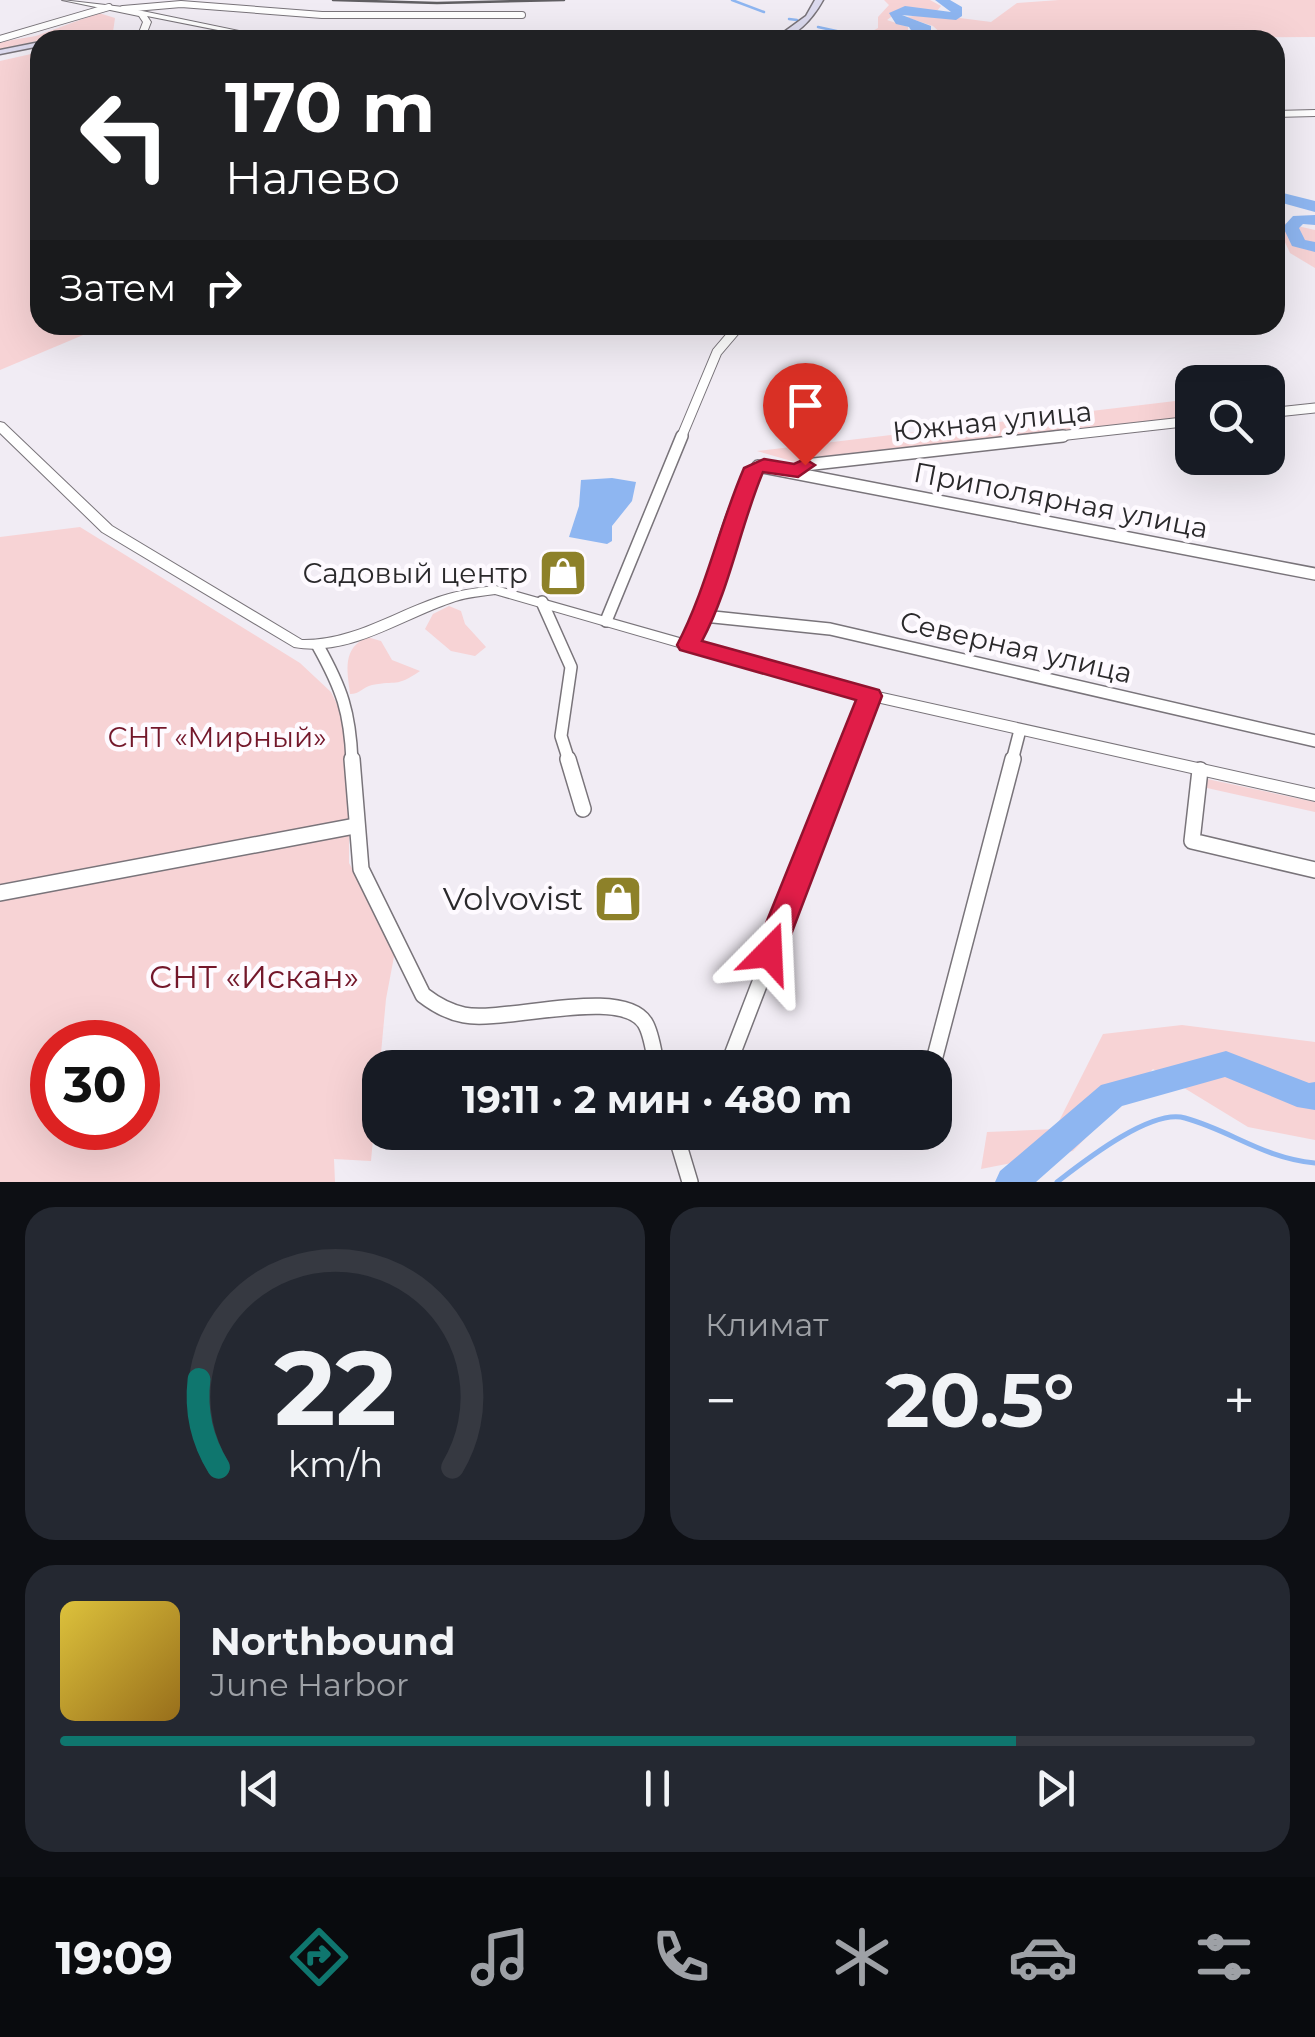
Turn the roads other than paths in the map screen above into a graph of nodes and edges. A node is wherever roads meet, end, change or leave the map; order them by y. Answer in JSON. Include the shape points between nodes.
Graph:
{"nodes":[{"id":1,"x":66,"y":0,"type":"edge"},
{"id":2,"x":830,"y":0,"type":"edge"},
{"id":3,"x":819,"y":1,"type":"edge"},
{"id":4,"x":109,"y":8,"type":"junction"},
{"id":5,"x":123,"y":9,"type":"junction"},
{"id":6,"x":522,"y":15,"type":"dead end"},
{"id":7,"x":30,"y":30,"type":"edge"},
{"id":8,"x":32,"y":30,"type":"edge"},
{"id":9,"x":146,"y":30,"type":"edge"},
{"id":10,"x":229,"y":30,"type":"edge"},
{"id":11,"x":792,"y":30,"type":"edge"},
{"id":12,"x":803,"y":30,"type":"edge"},
{"id":13,"x":0,"y":39,"type":"edge"},
{"id":14,"x":30,"y":48,"type":"edge"},
{"id":15,"x":0,"y":54,"type":"edge"},
{"id":16,"x":1315,"y":113,"type":"edge"},
{"id":17,"x":1285,"y":114,"type":"edge"},
{"id":18,"x":731,"y":335,"type":"edge"},
{"id":19,"x":1315,"y":408,"type":"edge"},
{"id":20,"x":1285,"y":411,"type":"edge"},
{"id":21,"x":1175,"y":423,"type":"edge"},
{"id":22,"x":0,"y":426,"type":"edge"},
{"id":23,"x":798,"y":471,"type":"junction"},
{"id":24,"x":1315,"y":574,"type":"edge"},
{"id":25,"x":542,"y":602,"type":"junction"},
{"id":26,"x":704,"y":616,"type":"junction"},
{"id":27,"x":606,"y":621,"type":"junction"},
{"id":28,"x":688,"y":645,"type":"junction"},
{"id":29,"x":318,"y":646,"type":"junction"},
{"id":30,"x":868,"y":700,"type":"junction"},
{"id":31,"x":1018,"y":735,"type":"junction"},
{"id":32,"x":1315,"y":741,"type":"edge"},
{"id":33,"x":1198,"y":778,"type":"junction"},
{"id":34,"x":1315,"y":795,"type":"edge"},
{"id":35,"x":582,"y":809,"type":"dead end"},
{"id":36,"x":350,"y":826,"type":"junction"},
{"id":37,"x":1315,"y":870,"type":"edge"},
{"id":38,"x":0,"y":893,"type":"edge"},
{"id":39,"x":653,"y":1050,"type":"edge"},
{"id":40,"x":734,"y":1050,"type":"edge"},
{"id":41,"x":937,"y":1050,"type":"edge"},
{"id":42,"x":680,"y":1150,"type":"edge"},
{"id":43,"x":690,"y":1182,"type":"edge"}],
"edges":[{"from":1,"to":4,"type":"street"},
{"from":2,"to":12,"type":"main road"},
{"from":3,"to":11,"type":"main road"},
{"from":4,"to":5,"type":"street"},
{"from":4,"to":8,"type":"street"},
{"from":5,"to":6,"type":"street","via":[[181,4],[322,15]]},
{"from":5,"to":9,"type":"street","via":[[144,15]]},
{"from":5,"to":10,"type":"street"},
{"from":7,"to":13,"type":"street"},
{"from":14,"to":15,"type":"main road"},
{"from":16,"to":17,"type":"street"},
{"from":18,"to":27,"type":"street","via":[[717,352]]},
{"from":19,"to":20,"type":"street"},
{"from":21,"to":23,"type":"street","name":"Южная улица","via":[[805,465]]},
{"from":22,"to":29,"type":"street","via":[[107,530],[279,635]]},
{"from":23,"to":24,"type":"street","name":"Приполярная улица"},
{"from":23,"to":26,"type":"street","via":[[754,468]]},
{"from":25,"to":27,"type":"street"},
{"from":25,"to":29,"type":"street","via":[[496,590],[474,592]]},
{"from":25,"to":35,"type":"street","via":[[571,667],[561,736]]},
{"from":26,"to":28,"type":"street"},
{"from":26,"to":32,"type":"street","name":"Северная улица","via":[[830,630]]},
{"from":27,"to":28,"type":"street"},
{"from":28,"to":30,"type":"street"},
{"from":29,"to":36,"type":"street","via":[[350,715]]},
{"from":30,"to":31,"type":"street"},
{"from":30,"to":40,"type":"street"},
{"from":31,"to":33,"type":"street"},
{"from":31,"to":41,"type":"street"},
{"from":33,"to":34,"type":"street"},
{"from":33,"to":37,"type":"street","via":[[1192,841]]},
{"from":36,"to":38,"type":"street"},
{"from":36,"to":39,"type":"street","via":[[361,868],[432,1005],[460,1016],[626,1008],[645,1022]]},
{"from":42,"to":43,"type":"street"}]}
